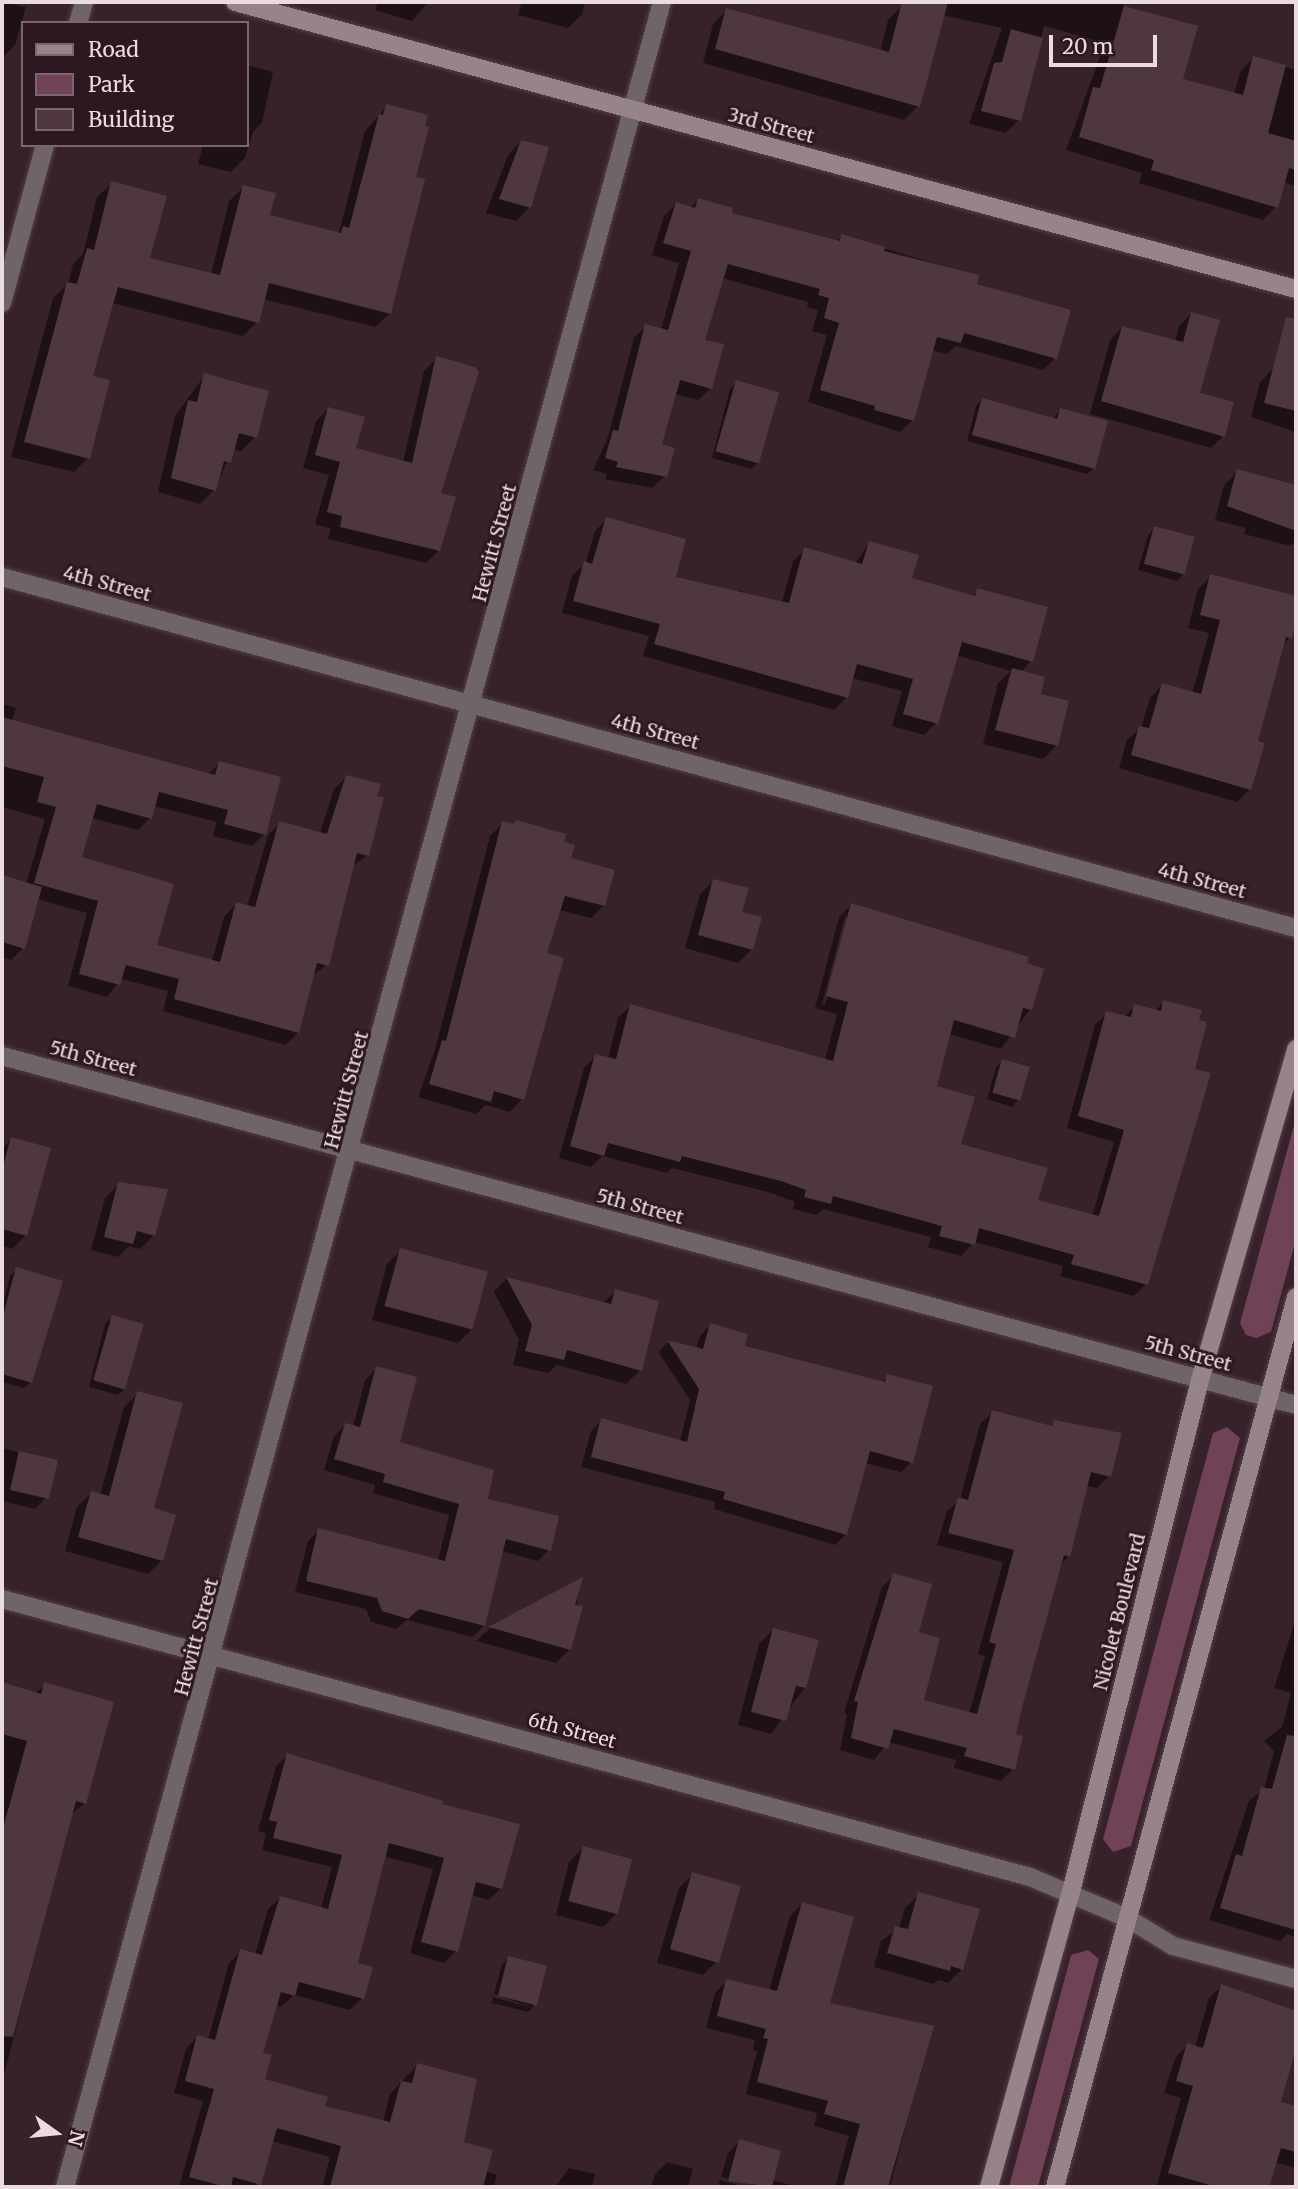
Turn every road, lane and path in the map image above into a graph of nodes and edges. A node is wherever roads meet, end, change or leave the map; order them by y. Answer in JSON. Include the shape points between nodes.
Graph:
{"nodes":[{"id":1,"x":83,"y":2,"type":"edge"},
{"id":2,"x":235,"y":2,"type":"edge"},
{"id":3,"x":662,"y":2,"type":"edge"},
{"id":4,"x":78,"y":21,"type":"edge"},
{"id":5,"x":632,"y":112,"type":"junction"},
{"id":6,"x":44,"y":147,"type":"edge"},
{"id":7,"x":1296,"y":289,"type":"edge"},
{"id":8,"x":2,"y":303,"type":"edge"},
{"id":9,"x":2,"y":577,"type":"edge"},
{"id":10,"x":473,"y":704,"type":"junction"},
{"id":11,"x":1296,"y":928,"type":"edge"},
{"id":12,"x":1296,"y":1049,"type":"edge"},
{"id":13,"x":2,"y":1056,"type":"edge"},
{"id":14,"x":352,"y":1151,"type":"junction"},
{"id":15,"x":1296,"y":1297,"type":"edge"},
{"id":16,"x":1200,"y":1380,"type":"junction"},
{"id":17,"x":1268,"y":1398,"type":"junction"},
{"id":18,"x":1296,"y":1405,"type":"edge"},
{"id":19,"x":2,"y":1599,"type":"edge"},
{"id":20,"x":213,"y":1656,"type":"junction"},
{"id":21,"x":1071,"y":1892,"type":"junction"},
{"id":22,"x":1127,"y":1918,"type":"junction"},
{"id":23,"x":1296,"y":1979,"type":"edge"},
{"id":24,"x":65,"y":2187,"type":"edge"},
{"id":25,"x":989,"y":2187,"type":"edge"},
{"id":26,"x":1055,"y":2187,"type":"edge"}],
"edges":[{"from":1,"to":4,"type":"street"},
{"from":2,"to":5,"type":"street","name":"3rd Street"},
{"from":3,"to":5,"type":"street","name":"Hewitt Street"},
{"from":5,"to":7,"type":"street","name":"3rd Street"},
{"from":5,"to":10,"type":"street","name":"Hewitt Street"},
{"from":6,"to":8,"type":"street"},
{"from":9,"to":10,"type":"street","name":"4th Street"},
{"from":10,"to":11,"type":"street","name":"4th Street"},
{"from":10,"to":14,"type":"street","name":"Hewitt Street"},
{"from":12,"to":16,"type":"street","name":"Nicolet Boulevard"},
{"from":13,"to":14,"type":"street","name":"5th Street"},
{"from":14,"to":16,"type":"street","name":"5th Street"},
{"from":14,"to":20,"type":"street","name":"Hewitt Street"},
{"from":15,"to":17,"type":"street"},
{"from":16,"to":17,"type":"street","name":"5th Street"},
{"from":16,"to":21,"type":"street","name":"Nicolet Boulevard"},
{"from":17,"to":18,"type":"street","name":"5th Street"},
{"from":17,"to":22,"type":"street"},
{"from":19,"to":20,"type":"street","name":"6th Street"},
{"from":20,"to":21,"type":"street","name":"6th Street","via":[[1030,1877]]},
{"from":20,"to":24,"type":"street","name":"Hewitt Street"},
{"from":21,"to":22,"type":"street","name":"6th Street"},
{"from":21,"to":25,"type":"street","name":"Nicolet Boulevard"},
{"from":22,"to":23,"type":"street","name":"6th Street","via":[[1172,1946]]},
{"from":22,"to":26,"type":"street"}]}
